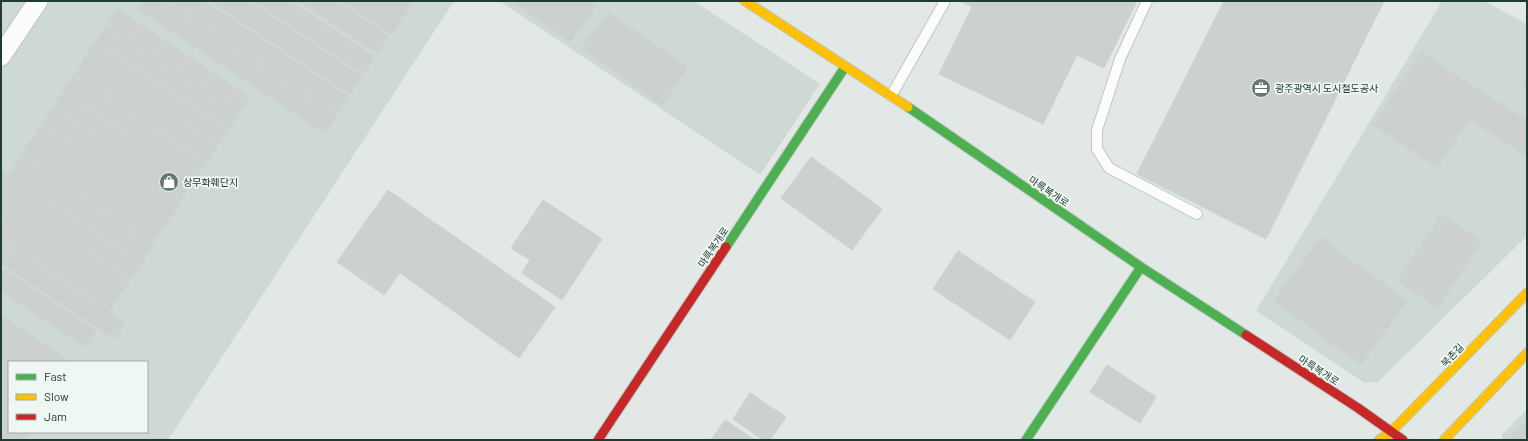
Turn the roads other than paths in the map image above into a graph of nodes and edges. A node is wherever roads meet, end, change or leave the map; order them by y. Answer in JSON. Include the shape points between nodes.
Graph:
{"nodes":[{"id":1,"x":38,"y":1,"type":"edge"},
{"id":2,"x":745,"y":1,"type":"edge"},
{"id":3,"x":946,"y":1,"type":"edge"},
{"id":4,"x":1147,"y":1,"type":"edge"},
{"id":5,"x":1110,"y":55,"type":"dead end"},
{"id":6,"x":1,"y":56,"type":"edge"},
{"id":7,"x":1120,"y":60,"type":"junction"},
{"id":8,"x":845,"y":67,"type":"junction"},
{"id":9,"x":891,"y":96,"type":"junction"},
{"id":10,"x":1197,"y":214,"type":"dead end"},
{"id":11,"x":1141,"y":267,"type":"junction"},
{"id":12,"x":1527,"y":293,"type":"edge"},
{"id":13,"x":1527,"y":353,"type":"edge"},
{"id":14,"x":1391,"y":432,"type":"junction"},
{"id":15,"x":598,"y":440,"type":"edge"},
{"id":16,"x":1026,"y":440,"type":"edge"},
{"id":17,"x":1379,"y":440,"type":"edge"},
{"id":18,"x":1403,"y":440,"type":"edge"},
{"id":19,"x":1444,"y":440,"type":"edge"}],
"edges":[{"from":1,"to":6,"type":"street"},
{"from":2,"to":8,"type":"street","name":"마륵복개로"},
{"from":3,"to":9,"type":"lane"},
{"from":4,"to":7,"type":"lane"},
{"from":5,"to":7,"type":"lane"},
{"from":7,"to":10,"type":"lane","via":[[1097,130],[1097,149],[1109,168]]},
{"from":8,"to":9,"type":"street","name":"마륵복개로"},
{"from":8,"to":15,"type":"street","name":"마륵복개로"},
{"from":9,"to":11,"type":"street","name":"마륵복개로"},
{"from":11,"to":14,"type":"street","name":"마륵복개로"},
{"from":11,"to":16,"type":"street"},
{"from":12,"to":14,"type":"street","name":"북촌길"},
{"from":13,"to":19,"type":"street"},
{"from":14,"to":17,"type":"street","name":"북촌길"},
{"from":14,"to":18,"type":"street","name":"마륵복개로"}]}
